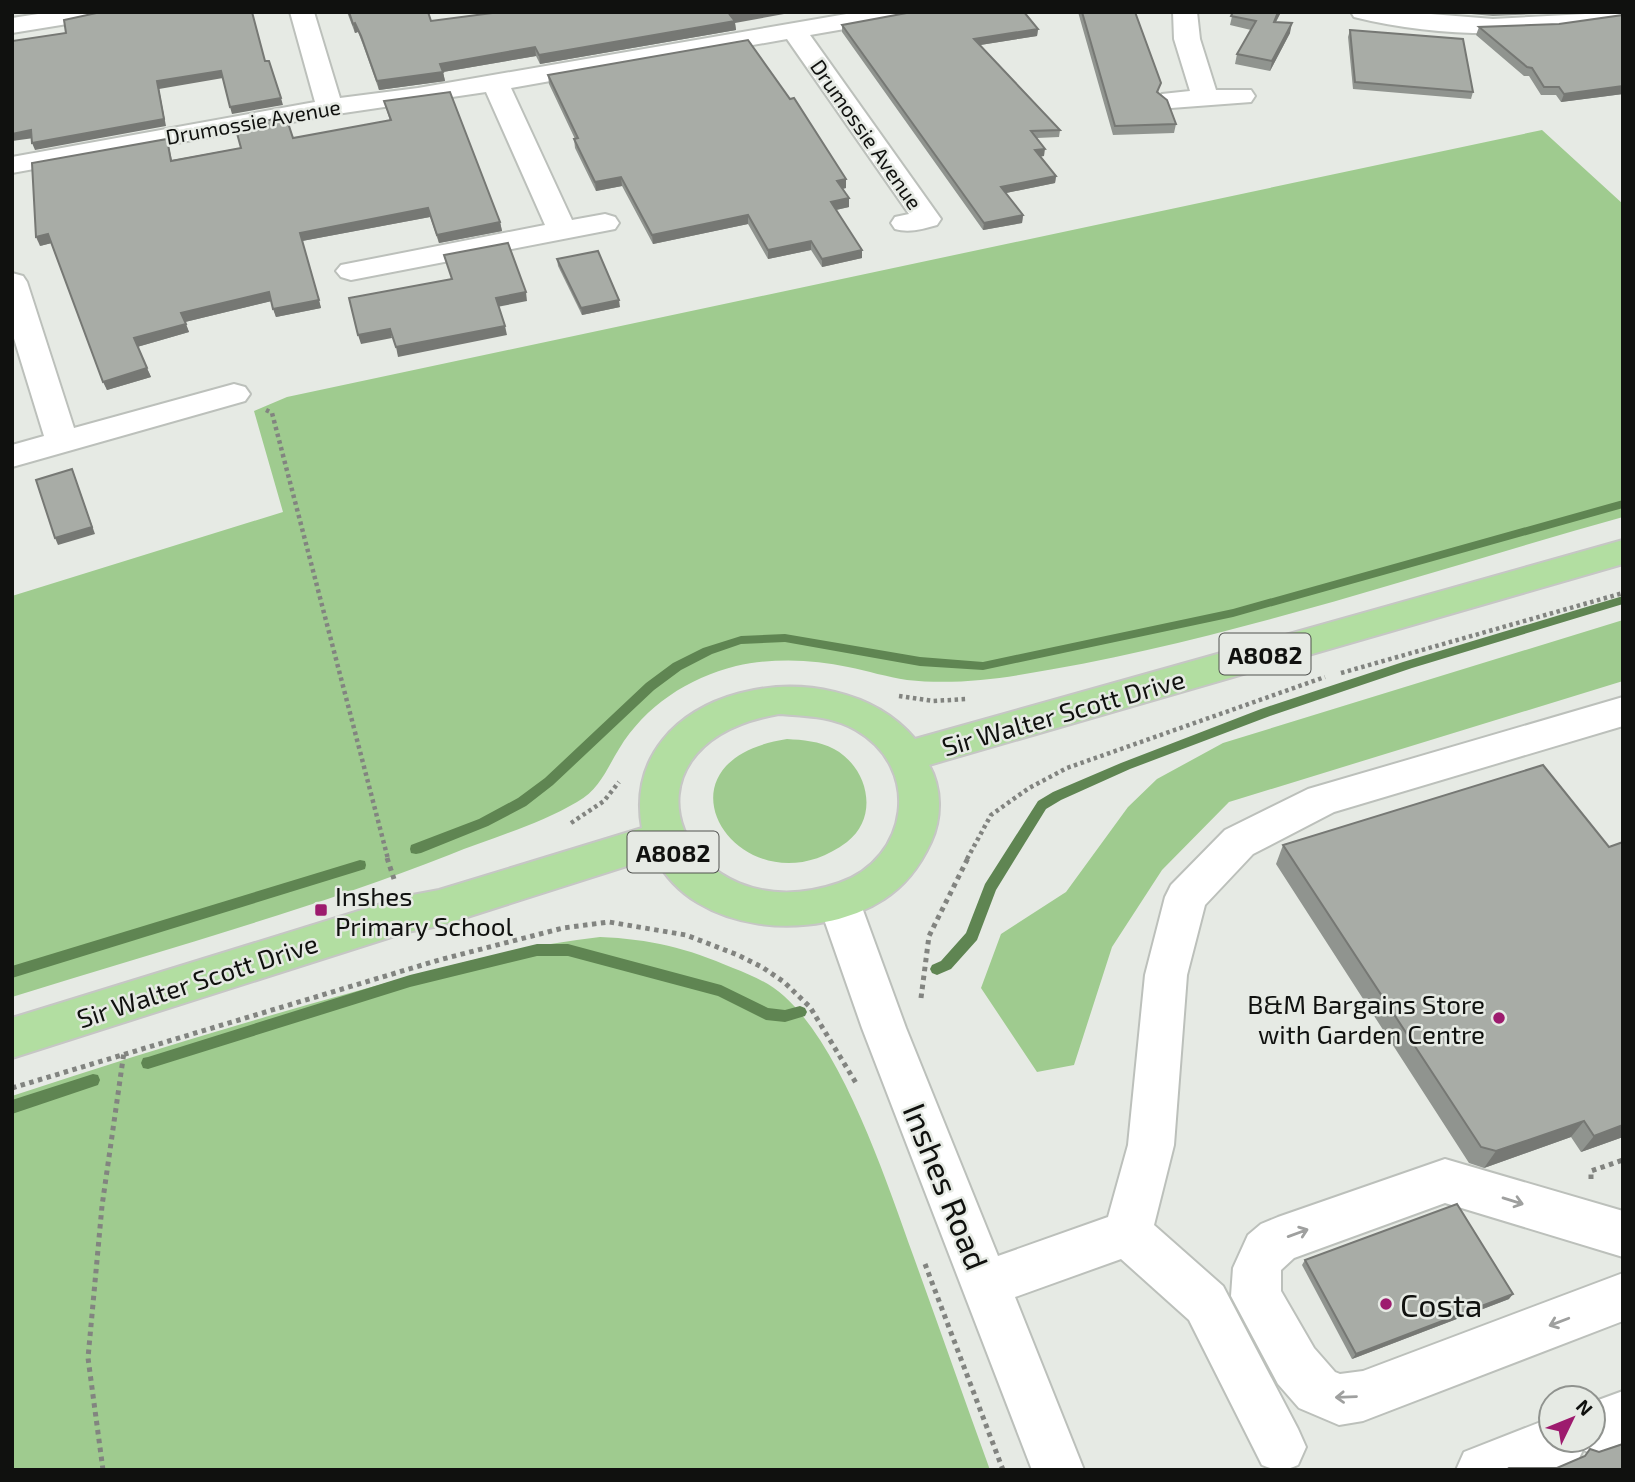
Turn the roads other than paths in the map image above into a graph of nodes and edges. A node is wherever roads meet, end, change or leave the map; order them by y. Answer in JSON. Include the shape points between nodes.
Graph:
{"nodes":[{"id":1,"x":98,"y":12,"type":"edge"},
{"id":2,"x":302,"y":12,"type":"edge"},
{"id":3,"x":902,"y":12,"type":"edge"},
{"id":4,"x":1185,"y":12,"type":"edge"},
{"id":5,"x":1363,"y":12,"type":"edge"},
{"id":6,"x":1623,"y":13,"type":"edge"},
{"id":7,"x":20,"y":20,"type":"edge"},
{"id":8,"x":807,"y":23,"type":"edge"},
{"id":9,"x":495,"y":82,"type":"junction"},
{"id":10,"x":1242,"y":96,"type":"dead end"},
{"id":11,"x":1205,"y":98,"type":"junction"},
{"id":12,"x":1171,"y":100,"type":"dead end"},
{"id":13,"x":330,"y":107,"type":"junction"},
{"id":14,"x":12,"y":165,"type":"edge"},
{"id":15,"x":605,"y":223,"type":"dead end"},
{"id":16,"x":905,"y":223,"type":"dead end"},
{"id":17,"x":562,"y":230,"type":"junction"},
{"id":18,"x":351,"y":271,"type":"dead end"},
{"id":19,"x":12,"y":282,"type":"edge"},
{"id":20,"x":234,"y":394,"type":"road end"},
{"id":21,"x":62,"y":441,"type":"junction"},
{"id":22,"x":12,"y":456,"type":"edge"},
{"id":23,"x":1623,"y":552,"type":"edge"},
{"id":24,"x":1623,"y":711,"type":"edge"},
{"id":25,"x":907,"y":756,"type":"junction"},
{"id":26,"x":664,"y":838,"type":"junction"},
{"id":27,"x":839,"y":902,"type":"junction"},
{"id":28,"x":12,"y":1038,"type":"edge"},
{"id":29,"x":1128,"y":1233,"type":"junction"},
{"id":30,"x":1623,"y":1234,"type":"edge"},
{"id":31,"x":985,"y":1284,"type":"junction"},
{"id":32,"x":1623,"y":1297,"type":"edge"},
{"id":33,"x":1280,"y":1447,"type":"dead end"},
{"id":34,"x":1537,"y":1449,"type":"edge"},
{"id":35,"x":1058,"y":1470,"type":"edge"},
{"id":36,"x":1482,"y":1470,"type":"edge"}],
"edges":[{"from":1,"to":7,"type":"street"},
{"from":2,"to":13,"type":"street"},
{"from":3,"to":8,"type":"street","name":"Drumossie Avenue"},
{"from":4,"to":11,"type":"street","via":[[1187,39]]},
{"from":5,"to":6,"type":"street","via":[[1442,24],[1509,26]]},
{"from":8,"to":9,"type":"street","name":"Drumossie Avenue"},
{"from":8,"to":16,"type":"street","name":"Drumossie Avenue","via":[[927,219]]},
{"from":9,"to":13,"type":"street","name":"Drumossie Avenue"},
{"from":9,"to":17,"type":"street"},
{"from":10,"to":11,"type":"street"},
{"from":11,"to":12,"type":"street"},
{"from":13,"to":14,"type":"street","name":"Drumossie Avenue"},
{"from":15,"to":17,"type":"street"},
{"from":17,"to":18,"type":"street","via":[[390,253]]},
{"from":19,"to":21,"type":"street"},
{"from":20,"to":21,"type":"street","via":[[193,421]]},
{"from":21,"to":22,"type":"street"},
{"from":23,"to":25,"type":"main road","name":"Sir Walter Scott Drive","number":"A8082"},
{"from":24,"to":29,"type":"street","via":[[1322,800],[1238,842],[1186,897],[1166,975],[1151,1145]]},
{"from":25,"to":26,"type":"main road","number":"A8082","via":[[884,730],[853,712],[817,701],[741,706],[707,722],[681,746],[664,774],[657,806]]},
{"from":25,"to":27,"type":"main road","number":"A8082","via":[[919,788],[919,822],[904,855],[877,883]]},
{"from":26,"to":27,"type":"main road","number":"A8082","via":[[683,868],[714,892],[753,906],[797,910]]},
{"from":26,"to":28,"type":"main road","name":"Sir Walter Scott Drive","number":"A8082"},
{"from":27,"to":31,"type":"street","name":"Inshes Road"},
{"from":29,"to":31,"type":"street"},
{"from":29,"to":33,"type":"street","via":[[1206,1303]]},
{"from":32,"to":30,"type":"street","one_way":true,"via":[[1363,1396],[1339,1400],[1317,1390],[1296,1366],[1256,1296],[1257,1268],[1278,1240],[1445,1181]]},
{"from":31,"to":35,"type":"street","name":"Inshes Road"},
{"from":34,"to":36,"type":"street"}]}
